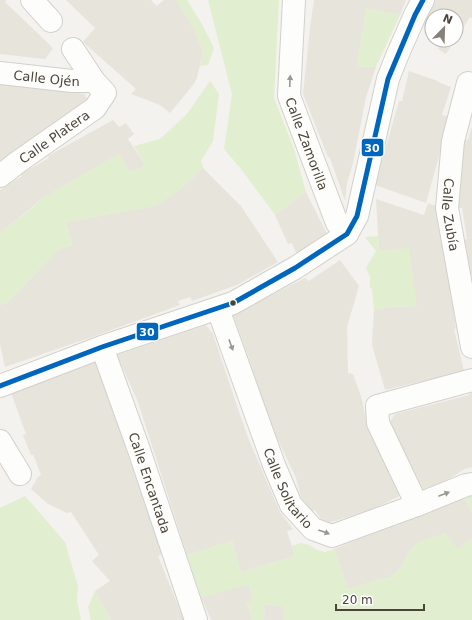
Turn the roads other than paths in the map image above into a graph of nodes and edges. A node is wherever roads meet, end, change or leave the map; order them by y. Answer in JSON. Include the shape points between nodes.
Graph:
{"nodes":[{"id":1,"x":32,"y":0,"type":"edge"},
{"id":2,"x":294,"y":0,"type":"edge"},
{"id":3,"x":424,"y":0,"type":"edge"},
{"id":4,"x":51,"y":21,"type":"dead end"},
{"id":5,"x":73,"y":49,"type":"dead end"},
{"id":6,"x":0,"y":73,"type":"edge"},
{"id":7,"x":468,"y":83,"type":"dead end"},
{"id":8,"x":100,"y":87,"type":"junction"},
{"id":9,"x":0,"y":176,"type":"edge"},
{"id":10,"x":347,"y":234,"type":"junction"},
{"id":11,"x":218,"y":309,"type":"junction"},
{"id":12,"x":102,"y":347,"type":"junction"},
{"id":13,"x":472,"y":347,"type":"edge"},
{"id":14,"x":472,"y":380,"type":"edge"},
{"id":15,"x":0,"y":386,"type":"edge"},
{"id":16,"x":0,"y":441,"type":"edge"},
{"id":17,"x":20,"y":474,"type":"dead end"},
{"id":18,"x":472,"y":484,"type":"edge"},
{"id":19,"x":417,"y":504,"type":"junction"},
{"id":20,"x":196,"y":620,"type":"edge"}],
"edges":[{"from":1,"to":4,"type":"street"},
{"from":10,"to":2,"type":"street","name":"Calle Zamorilla","one_way":true,"via":[[337,223],[289,96]]},
{"from":3,"to":10,"type":"street","via":[[414,15],[388,79],[357,216]]},
{"from":5,"to":8,"type":"street"},
{"from":6,"to":8,"type":"street","name":"Calle Ojén","via":[[72,81]]},
{"from":7,"to":13,"type":"street","name":"Calle Zubía","via":[[453,141],[447,208]]},
{"from":8,"to":9,"type":"street","name":"Calle Platera","via":[[95,108]]},
{"from":10,"to":11,"type":"street","via":[[288,272]]},
{"from":11,"to":12,"type":"street"},
{"from":11,"to":19,"type":"street","name":"Calle Solitario","one_way":true,"via":[[291,505],[313,529],[332,536]]},
{"from":12,"to":15,"type":"street"},
{"from":12,"to":20,"type":"street","name":"Calle Encantada"},
{"from":14,"to":19,"type":"street","via":[[377,406],[378,423]]},
{"from":16,"to":17,"type":"street"},
{"from":19,"to":18,"type":"street","name":"Calle Solitario","one_way":true}]}
